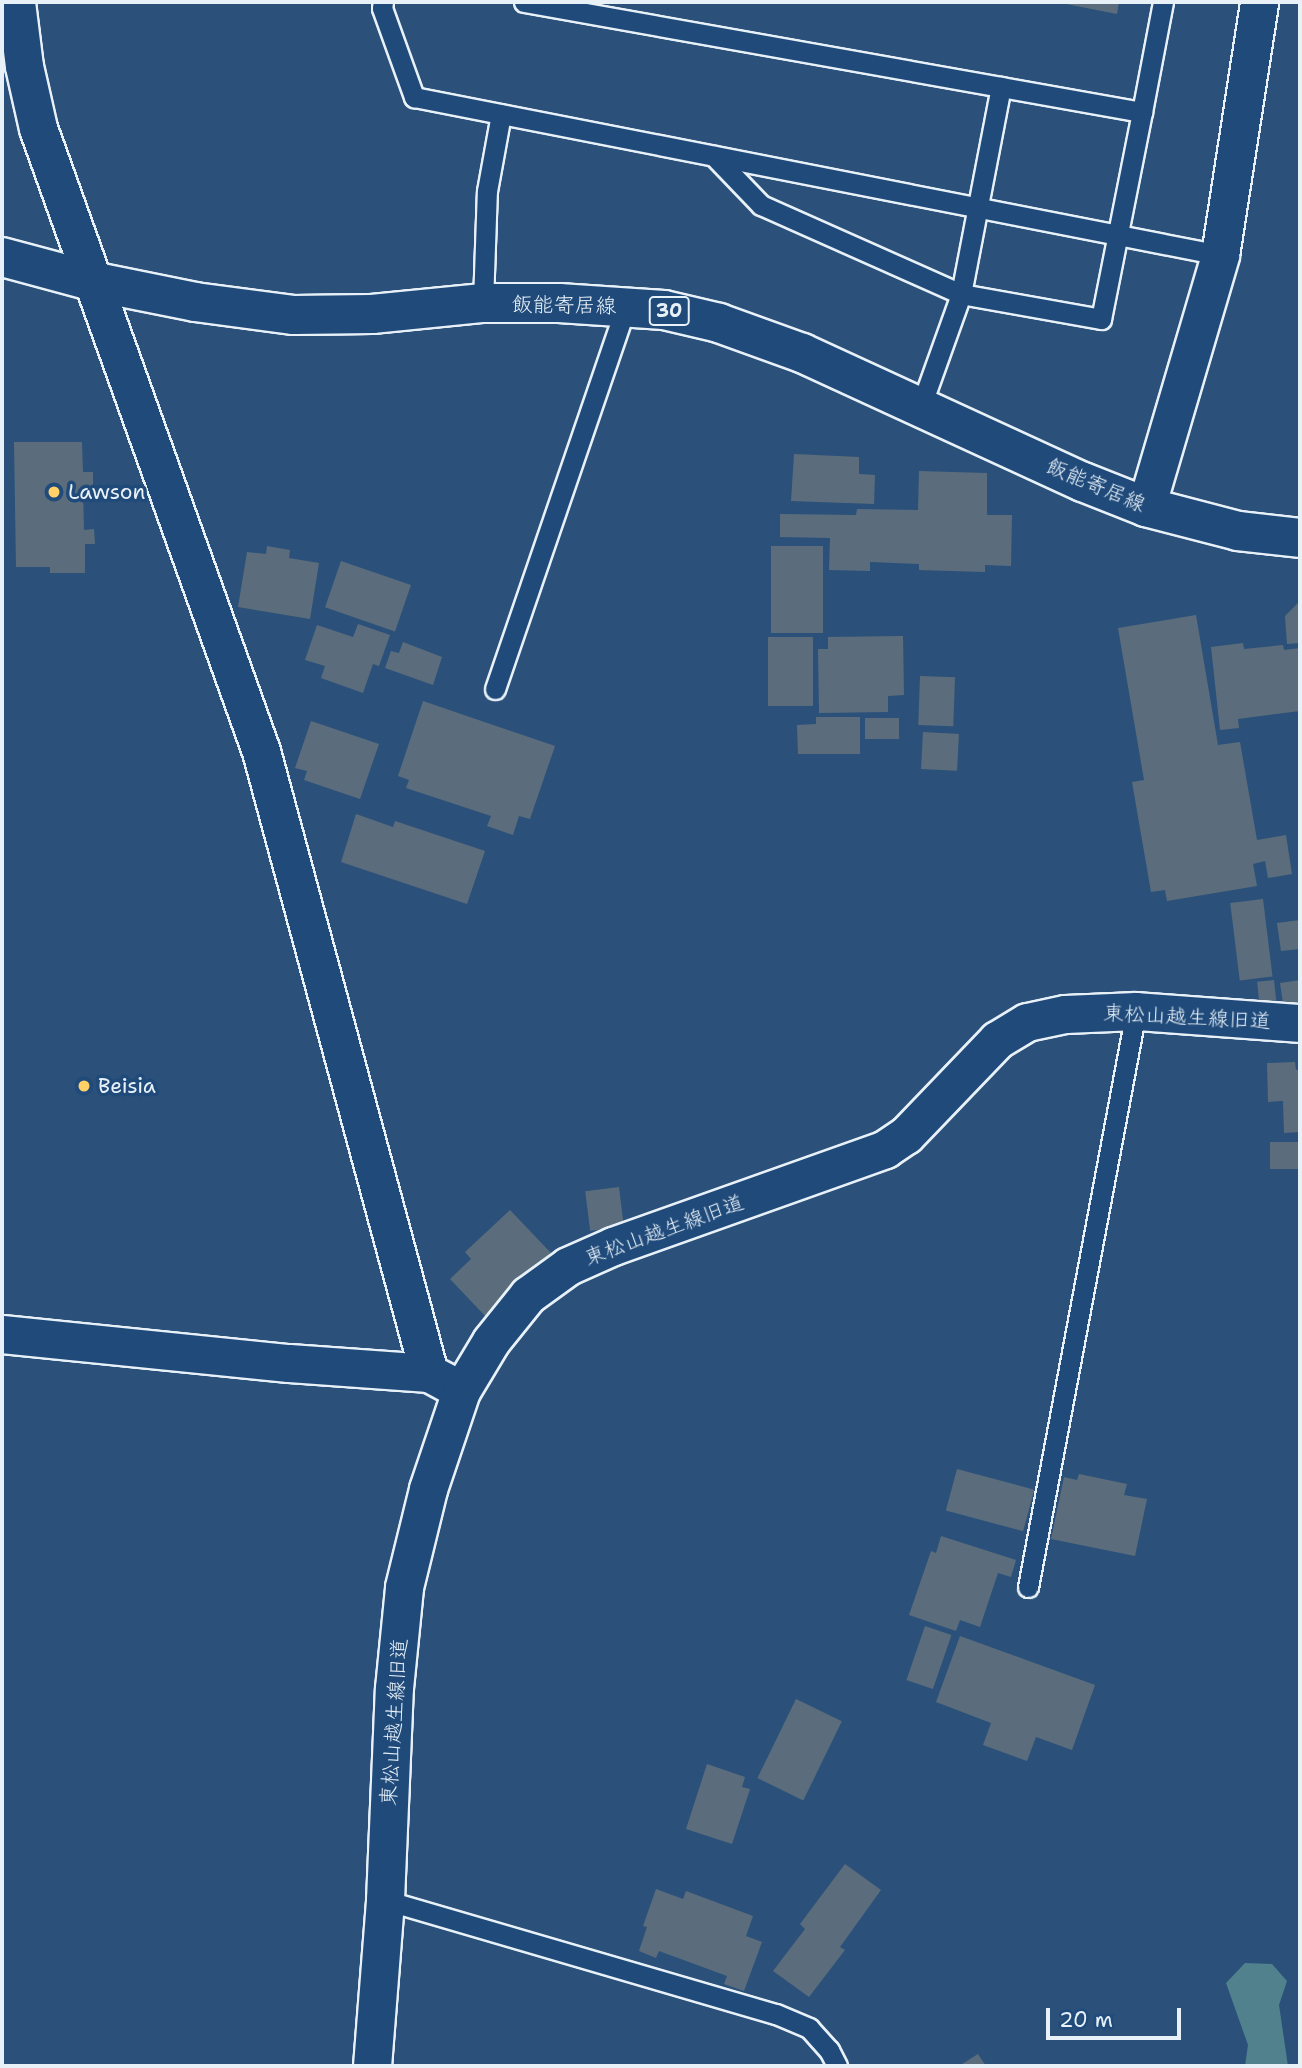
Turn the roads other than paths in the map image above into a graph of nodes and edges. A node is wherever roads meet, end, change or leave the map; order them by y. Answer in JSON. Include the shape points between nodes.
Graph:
{"nodes":[{"id":1,"x":383,"y":2,"type":"edge"},
{"id":2,"x":524,"y":2,"type":"edge"},
{"id":3,"x":1163,"y":2,"type":"edge"},
{"id":4,"x":1259,"y":2,"type":"edge"},
{"id":5,"x":12,"y":10,"type":"edge"},
{"id":6,"x":1001,"y":86,"type":"junction"},
{"id":7,"x":1142,"y":112,"type":"junction"},
{"id":8,"x":501,"y":114,"type":"junction"},
{"id":9,"x":714,"y":156,"type":"junction"},
{"id":10,"x":979,"y":208,"type":"junction"},
{"id":11,"x":1118,"y":235,"type":"junction"},
{"id":12,"x":1220,"y":255,"type":"junction"},
{"id":13,"x":2,"y":257,"type":"edge"},
{"id":14,"x":91,"y":281,"type":"junction"},
{"id":15,"x":961,"y":294,"type":"junction"},
{"id":16,"x":483,"y":303,"type":"junction"},
{"id":17,"x":626,"y":306,"type":"junction"},
{"id":18,"x":921,"y":406,"type":"junction"},
{"id":19,"x":1146,"y":507,"type":"junction"},
{"id":20,"x":1300,"y":538,"type":"edge"},
{"id":21,"x":495,"y":689,"type":"dead end"},
{"id":22,"x":1136,"y":1011,"type":"junction"},
{"id":23,"x":1300,"y":1023,"type":"edge"},
{"id":24,"x":2,"y":1334,"type":"edge"},
{"id":25,"x":429,"y":1373,"type":"junction"},
{"id":26,"x":461,"y":1391,"type":"junction"},
{"id":27,"x":1028,"y":1587,"type":"dead end"},
{"id":28,"x":385,"y":1900,"type":"junction"},
{"id":29,"x":372,"y":2066,"type":"edge"},
{"id":30,"x":837,"y":2066,"type":"edge"}],
"edges":[{"from":1,"to":8,"type":"lane","via":[[414,97]]},
{"from":2,"to":6,"type":"lane"},
{"from":3,"to":7,"type":"lane"},
{"from":4,"to":12,"type":"street"},
{"from":5,"to":14,"type":"street","via":[[38,128]]},
{"from":6,"to":7,"type":"lane"},
{"from":6,"to":10,"type":"lane"},
{"from":7,"to":11,"type":"lane"},
{"from":8,"to":9,"type":"lane"},
{"from":8,"to":16,"type":"lane","via":[[487,191]]},
{"from":9,"to":10,"type":"lane"},
{"from":9,"to":15,"type":"lane","via":[[761,205]]},
{"from":10,"to":11,"type":"lane"},
{"from":10,"to":15,"type":"lane"},
{"from":11,"to":12,"type":"lane"},
{"from":11,"to":15,"type":"lane","via":[[1101,319]]},
{"from":12,"to":19,"type":"street"},
{"from":13,"to":14,"type":"main road","name":"飯能寄居線","number":"30"},
{"from":14,"to":16,"type":"main road","name":"飯能寄居線","number":"30","via":[[195,302],[294,315],[372,314]]},
{"from":14,"to":25,"type":"street","via":[[261,751]]},
{"from":15,"to":18,"type":"lane"},
{"from":16,"to":17,"type":"main road","name":"飯能寄居線","number":"30"},
{"from":17,"to":18,"type":"main road","name":"飯能寄居線","number":"30","via":[[719,323],[802,353]]},
{"from":17,"to":21,"type":"lane"},
{"from":18,"to":19,"type":"main road","name":"飯能寄居線","number":"30"},
{"from":19,"to":20,"type":"main road","name":"飯能寄居線","number":"30","via":[[1238,530]]},
{"from":22,"to":23,"type":"street","name":"東松山越生線旧道"},
{"from":22,"to":26,"type":"street","name":"東松山越生線旧道","via":[[1065,1014],[1027,1022],[997,1040],[906,1135],[885,1149],[568,1266],[528,1295],[491,1341]]},
{"from":22,"to":27,"type":"lane"},
{"from":24,"to":25,"type":"street"},
{"from":25,"to":26,"type":"street"},
{"from":26,"to":28,"type":"street","name":"東松山越生線旧道","via":[[428,1489],[404,1587],[394,1688]]},
{"from":28,"to":29,"type":"street","name":"東松山越生線旧道"},
{"from":28,"to":30,"type":"lane","via":[[776,2014],[809,2028]]}]}
